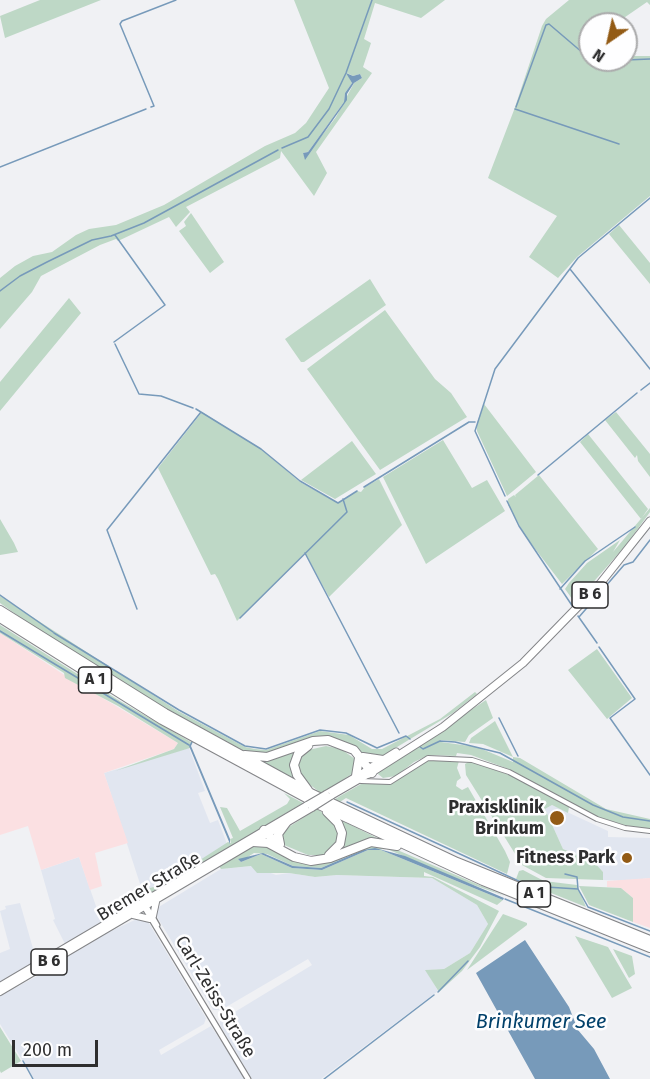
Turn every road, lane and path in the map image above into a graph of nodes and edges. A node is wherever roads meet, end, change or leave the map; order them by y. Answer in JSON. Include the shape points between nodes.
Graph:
{"nodes":[{"id":1,"x":650,"y":521,"type":"edge"},
{"id":2,"x":0,"y":610,"type":"edge"},
{"id":3,"x":0,"y":618,"type":"edge"},
{"id":4,"x":455,"y":717,"type":"junction"},
{"id":5,"x":196,"y":735,"type":"junction"},
{"id":6,"x":235,"y":752,"type":"junction"},
{"id":7,"x":360,"y":757,"type":"junction"},
{"id":8,"x":383,"y":760,"type":"junction"},
{"id":9,"x":369,"y":771,"type":"junction"},
{"id":10,"x":357,"y":778,"type":"junction"},
{"id":11,"x":377,"y":781,"type":"junction"},
{"id":12,"x":311,"y":793,"type":"junction"},
{"id":13,"x":313,"y":806,"type":"junction"},
{"id":14,"x":286,"y":823,"type":"junction"},
{"id":15,"x":650,"y":831,"type":"edge"},
{"id":16,"x":266,"y":833,"type":"junction"},
{"id":17,"x":253,"y":842,"type":"junction"},
{"id":18,"x":273,"y":845,"type":"junction"},
{"id":19,"x":409,"y":848,"type":"junction"},
{"id":20,"x":285,"y":849,"type":"junction"},
{"id":21,"x":141,"y":893,"type":"dead end"},
{"id":22,"x":154,"y":899,"type":"junction"},
{"id":23,"x":145,"y":906,"type":"junction"},
{"id":24,"x":133,"y":915,"type":"junction"},
{"id":25,"x":152,"y":917,"type":"junction"},
{"id":26,"x":650,"y":940,"type":"edge"},
{"id":27,"x":650,"y":948,"type":"edge"},
{"id":28,"x":0,"y":986,"type":"edge"},
{"id":29,"x":0,"y":992,"type":"edge"},
{"id":30,"x":248,"y":1079,"type":"edge"}],
"edges":[{"from":1,"to":4,"type":"highway","number":"B 6","via":[[552,636]]},
{"from":2,"to":5,"type":"highway","number":"A 1"},
{"from":3,"to":5,"type":"highway","number":"A 1","via":[[106,687]]},
{"from":4,"to":8,"type":"highway","number":"B 6"},
{"from":4,"to":9,"type":"highway","number":"B 6"},
{"from":5,"to":6,"type":"highway","number":"A 1"},
{"from":5,"to":13,"type":"highway","number":"A 1"},
{"from":6,"to":7,"type":"highway","via":[[267,757],[320,740],[344,745]]},
{"from":6,"to":12,"type":"highway","number":"A 1"},
{"from":7,"to":8,"type":"highway"},
{"from":7,"to":9,"type":"highway"},
{"from":7,"to":10,"type":"highway"},
{"from":7,"to":12,"type":"highway","via":[[334,745],[312,745],[302,750],[295,759],[295,770]]},
{"from":8,"to":9,"type":"highway","number":"B 6"},
{"from":9,"to":10,"type":"main road","number":"B 6"},
{"from":9,"to":11,"type":"street"},
{"from":10,"to":11,"type":"street"},
{"from":10,"to":13,"type":"main road","number":"B 6","bridge":true},
{"from":11,"to":15,"type":"street","via":[[395,780],[428,758],[472,760],[516,775],[597,819]]},
{"from":12,"to":26,"type":"highway","number":"A 1","via":[[457,862]]},
{"from":13,"to":14,"type":"main road","name":"Bremer Straße","number":"B 6"},
{"from":13,"to":16,"type":"main road","name":"Bremer Straße","number":"B 6"},
{"from":13,"to":19,"type":"highway","number":"A 1"},
{"from":13,"to":20,"type":"highway","via":[[340,826],[342,837],[338,847],[317,858]]},
{"from":14,"to":16,"type":"main road","name":"Bremer Straße","number":"B 6"},
{"from":14,"to":20,"type":"highway","via":[[278,836]]},
{"from":16,"to":17,"type":"main road","name":"Bremer Straße","number":"B 6"},
{"from":16,"to":18,"type":"highway"},
{"from":16,"to":20,"type":"highway"},
{"from":16,"to":22,"type":"main road","name":"Bremer Straße","number":"B 6"},
{"from":17,"to":18,"type":"highway"},
{"from":17,"to":22,"type":"main road","name":"Bremer Straße","number":"B 6"},
{"from":18,"to":19,"type":"highway","via":[[311,861],[371,842]]},
{"from":19,"to":27,"type":"highway","number":"A 1"},
{"from":21,"to":22,"type":"main road"},
{"from":22,"to":23,"type":"main road","name":"Bremer Straße","number":"B 6"},
{"from":22,"to":25,"type":"main road"},
{"from":23,"to":24,"type":"main road","name":"Bremer Straße","number":"B 6"},
{"from":23,"to":25,"type":"main road","name":"Carl-Zeiss-Straße"},
{"from":23,"to":28,"type":"main road","name":"Bremer Straße","number":"B 6"},
{"from":24,"to":25,"type":"main road"},
{"from":24,"to":29,"type":"main road","name":"Bremer Straße","number":"B 6"},
{"from":25,"to":30,"type":"main road","name":"Carl-Zeiss-Straße"}]}
